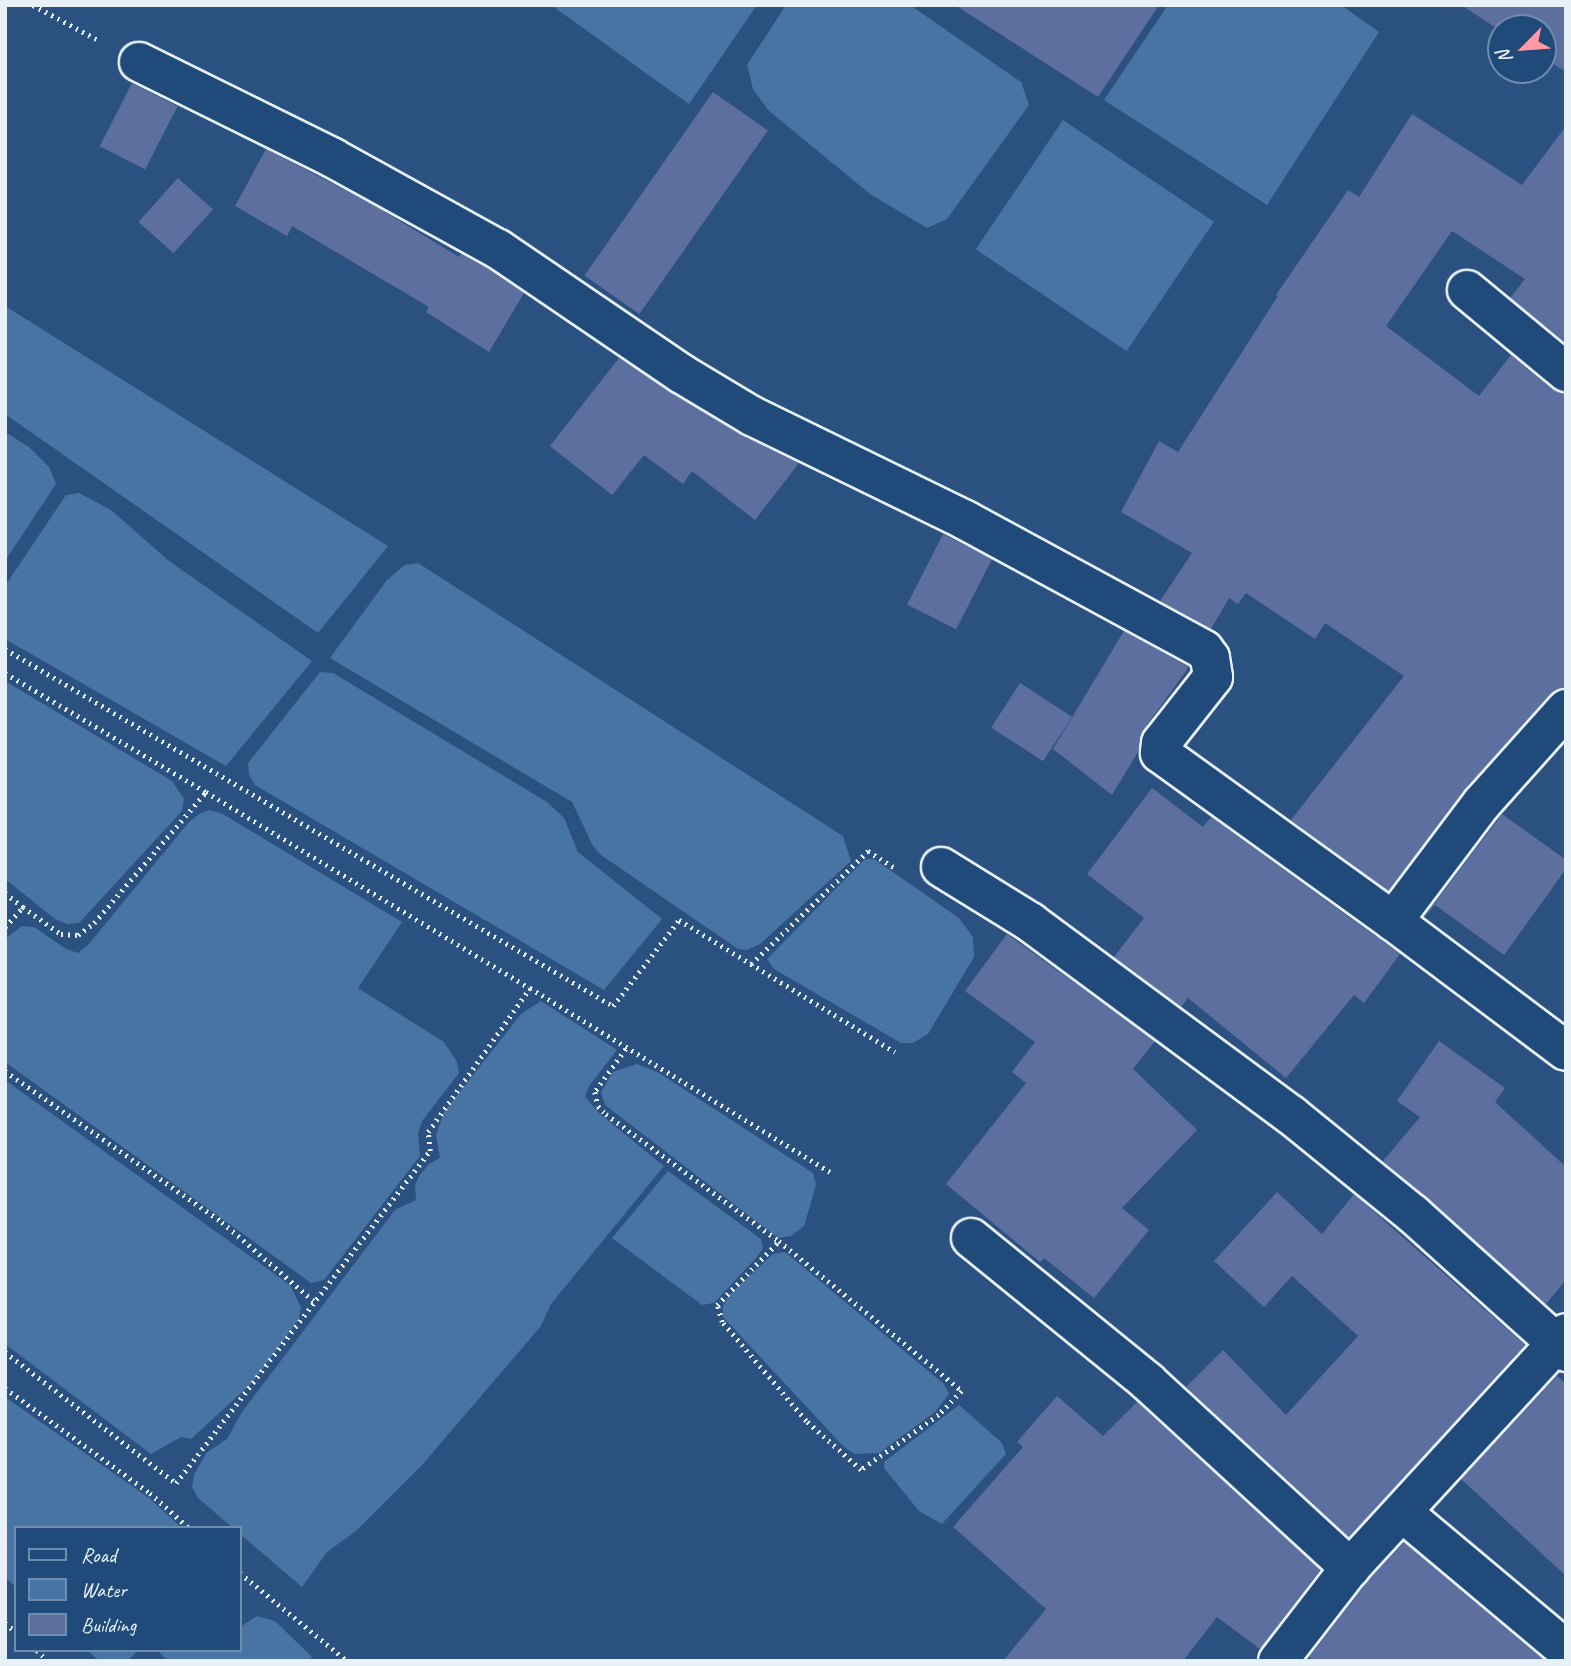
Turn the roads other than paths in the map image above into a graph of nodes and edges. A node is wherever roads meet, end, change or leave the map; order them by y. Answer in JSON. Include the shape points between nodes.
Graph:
{"nodes":[{"id":1,"x":139,"y":62,"type":"road end"},
{"id":2,"x":1467,"y":290,"type":"dead end"},
{"id":3,"x":1566,"y":372,"type":"edge"},
{"id":4,"x":1566,"y":709,"type":"edge"},
{"id":5,"x":941,"y":867,"type":"dead end"},
{"id":6,"x":1393,"y":921,"type":"junction"},
{"id":7,"x":1566,"y":1051,"type":"edge"},
{"id":8,"x":971,"y":1238,"type":"dead end"},
{"id":9,"x":1563,"y":1343,"type":"edge"},
{"id":10,"x":1403,"y":1513,"type":"junction"},
{"id":11,"x":1350,"y":1568,"type":"junction"},
{"id":12,"x":1566,"y":1650,"type":"edge"},
{"id":13,"x":1278,"y":1661,"type":"edge"}],
"edges":[{"from":1,"to":6,"type":"street","via":[[333,158],[498,249],[752,416],[965,520],[1204,650],[1213,677],[1161,743],[1160,754]]},
{"from":2,"to":3,"type":"street"},
{"from":4,"to":6,"type":"street","via":[[1482,803]]},
{"from":5,"to":9,"type":"street","via":[[1030,922],[1291,1115]]},
{"from":6,"to":7,"type":"street"},
{"from":8,"to":11,"type":"street","via":[[1147,1382]]},
{"from":9,"to":10,"type":"street"},
{"from":10,"to":11,"type":"street"},
{"from":10,"to":12,"type":"street"},
{"from":11,"to":13,"type":"street"}]}
